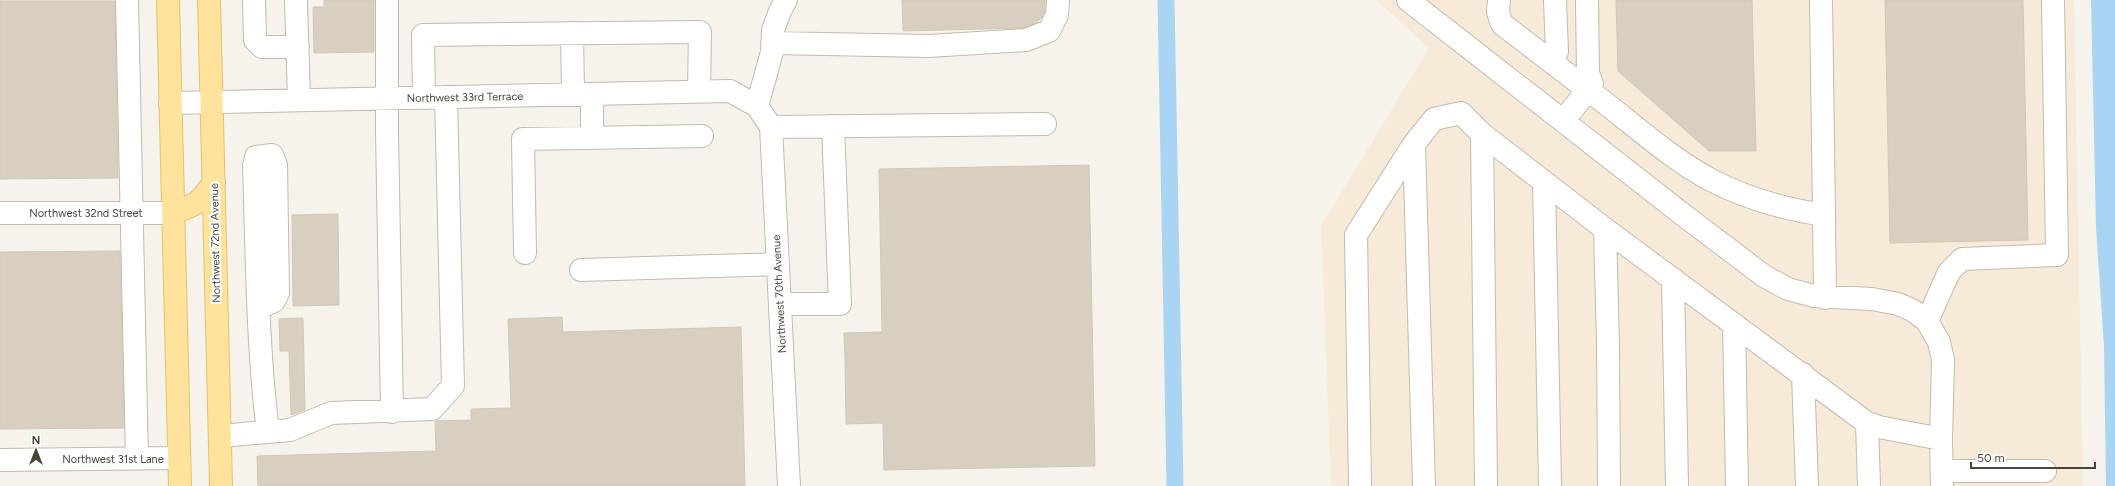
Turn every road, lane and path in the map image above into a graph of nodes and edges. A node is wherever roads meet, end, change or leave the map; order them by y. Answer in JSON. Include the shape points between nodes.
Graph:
{"nodes":[{"id":1,"x":127,"y":0,"type":"edge"},
{"id":2,"x":168,"y":0,"type":"edge"},
{"id":3,"x":209,"y":0,"type":"edge"},
{"id":4,"x":254,"y":0,"type":"edge"},
{"id":5,"x":296,"y":0,"type":"edge"},
{"id":6,"x":387,"y":0,"type":"edge"},
{"id":7,"x":786,"y":0,"type":"edge"},
{"id":8,"x":1058,"y":0,"type":"edge"},
{"id":9,"x":1408,"y":0,"type":"edge"},
{"id":10,"x":1433,"y":0,"type":"edge"},
{"id":11,"x":1499,"y":0,"type":"edge"},
{"id":12,"x":1555,"y":0,"type":"edge"},
{"id":13,"x":1587,"y":0,"type":"edge"},
{"id":14,"x":1822,"y":0,"type":"edge"},
{"id":15,"x":2053,"y":0,"type":"edge"},
{"id":16,"x":1444,"y":28,"type":"junction"},
{"id":17,"x":572,"y":33,"type":"junction"},
{"id":18,"x":772,"y":43,"type":"junction"},
{"id":19,"x":298,"y":47,"type":"junction"},
{"id":20,"x":1551,"y":60,"type":"junction"},
{"id":21,"x":1588,"y":90,"type":"junction"},
{"id":22,"x":699,"y":91,"type":"junction"},
{"id":23,"x":582,"y":94,"type":"junction"},
{"id":24,"x":446,"y":97,"type":"junction"},
{"id":25,"x":388,"y":98,"type":"junction"},
{"id":26,"x":424,"y":98,"type":"junction"},
{"id":27,"x":300,"y":100,"type":"junction"},
{"id":28,"x":212,"y":102,"type":"junction"},
{"id":29,"x":170,"y":103,"type":"junction"},
{"id":30,"x":757,"y":106,"type":"junction"},
{"id":31,"x":1563,"y":121,"type":"junction"},
{"id":32,"x":1045,"y":124,"type":"dead end"},
{"id":33,"x":833,"y":126,"type":"junction"},
{"id":34,"x":770,"y":127,"type":"junction"},
{"id":35,"x":1482,"y":134,"type":"junction"},
{"id":36,"x":702,"y":136,"type":"dead end"},
{"id":37,"x":592,"y":138,"type":"junction"},
{"id":38,"x":1414,"y":144,"type":"junction"},
{"id":39,"x":214,"y":182,"type":"junction"},
{"id":40,"x":1544,"y":182,"type":"junction"},
{"id":41,"x":0,"y":213,"type":"edge"},
{"id":42,"x":133,"y":213,"type":"junction"},
{"id":43,"x":173,"y":213,"type":"junction"},
{"id":44,"x":1824,"y":215,"type":"junction"},
{"id":45,"x":1605,"y":229,"type":"junction"},
{"id":46,"x":525,"y":253,"type":"dead end"},
{"id":47,"x":778,"y":264,"type":"junction"},
{"id":48,"x":580,"y":270,"type":"dead end"},
{"id":49,"x":1674,"y":280,"type":"junction"},
{"id":50,"x":1825,"y":298,"type":"junction"},
{"id":51,"x":780,"y":304,"type":"junction"},
{"id":52,"x":259,"y":308,"type":"junction"},
{"id":53,"x":1927,"y":321,"type":"junction"},
{"id":54,"x":1734,"y":324,"type":"junction"},
{"id":55,"x":1803,"y":374,"type":"junction"},
{"id":56,"x":392,"y":412,"type":"junction"},
{"id":57,"x":1868,"y":422,"type":"junction"},
{"id":58,"x":268,"y":432,"type":"junction"},
{"id":59,"x":220,"y":436,"type":"junction"},
{"id":60,"x":1941,"y":439,"type":"junction"},
{"id":61,"x":179,"y":458,"type":"junction"},
{"id":62,"x":137,"y":459,"type":"junction"},
{"id":63,"x":0,"y":460,"type":"edge"},
{"id":64,"x":2045,"y":471,"type":"dead end"},
{"id":65,"x":1942,"y":478,"type":"edge"},
{"id":66,"x":180,"y":486,"type":"edge"},
{"id":67,"x":221,"y":486,"type":"edge"},
{"id":68,"x":789,"y":486,"type":"edge"},
{"id":69,"x":1360,"y":486,"type":"edge"},
{"id":70,"x":1424,"y":486,"type":"edge"},
{"id":71,"x":1486,"y":486,"type":"edge"},
{"id":72,"x":1550,"y":486,"type":"edge"},
{"id":73,"x":1609,"y":486,"type":"edge"},
{"id":74,"x":1677,"y":486,"type":"edge"},
{"id":75,"x":1737,"y":486,"type":"edge"},
{"id":76,"x":1807,"y":486,"type":"edge"},
{"id":77,"x":1869,"y":486,"type":"edge"}],
"edges":[{"from":1,"to":42,"type":"street"},
{"from":2,"to":29,"type":"main road"},
{"from":3,"to":28,"type":"main road","name":"Northwest 72nd Avenue"},
{"from":4,"to":19,"type":"street","via":[[255,40],[262,47]]},
{"from":5,"to":19,"type":"street"},
{"from":6,"to":25,"type":"street"},
{"from":7,"to":18,"type":"street","via":[[773,30]]},
{"from":8,"to":18,"type":"street","via":[[1057,15],[1049,31],[1026,40],[929,46]]},
{"from":9,"to":16,"type":"street"},
{"from":10,"to":16,"type":"street"},
{"from":11,"to":20,"type":"street","via":[[1498,12],[1502,24]]},
{"from":12,"to":20,"type":"street","via":[[1557,52]]},
{"from":13,"to":21,"type":"street","via":[[1588,73],[1592,84]]},
{"from":14,"to":44,"type":"street"},
{"from":15,"to":53,"type":"street","via":[[2058,255],[1962,259],[1949,272]]},
{"from":16,"to":31,"type":"street"},
{"from":17,"to":22,"type":"street","via":[[700,32]]},
{"from":17,"to":23,"type":"street"},
{"from":17,"to":26,"type":"street","via":[[422,35]]},
{"from":18,"to":30,"type":"street","via":[[772,52]]},
{"from":19,"to":27,"type":"street"},
{"from":20,"to":21,"type":"street"},
{"from":21,"to":31,"type":"street"},
{"from":21,"to":44,"type":"street","via":[[1710,180],[1764,203]]},
{"from":22,"to":23,"type":"street","name":"Northwest 33rd Terrace"},
{"from":22,"to":30,"type":"street","name":"Northwest 33rd Terrace","via":[[730,91]]},
{"from":23,"to":24,"type":"street","name":"Northwest 33rd Terrace"},
{"from":23,"to":37,"type":"street"},
{"from":24,"to":26,"type":"street","name":"Northwest 33rd Terrace"},
{"from":24,"to":56,"type":"street","via":[[453,386],[432,409]]},
{"from":25,"to":26,"type":"street","name":"Northwest 33rd Terrace"},
{"from":25,"to":27,"type":"street","name":"Northwest 33rd Terrace"},
{"from":25,"to":56,"type":"street","via":[[386,131]]},
{"from":27,"to":28,"type":"street","name":"Northwest 33rd Terrace"},
{"from":28,"to":29,"type":"street","name":"Northwest 33rd Terrace"},
{"from":28,"to":39,"type":"main road","name":"Northwest 72nd Avenue"},
{"from":29,"to":43,"type":"main road"},
{"from":30,"to":34,"type":"street","name":"Northwest 70th Avenue"},
{"from":31,"to":50,"type":"street","via":[[1759,272],[1788,289]]},
{"from":32,"to":33,"type":"street"},
{"from":33,"to":34,"type":"street"},
{"from":33,"to":51,"type":"street","via":[[840,304]]},
{"from":34,"to":47,"type":"street","name":"Northwest 70th Avenue"},
{"from":35,"to":38,"type":"street","via":[[1461,113],[1434,119]]},
{"from":35,"to":40,"type":"street"},
{"from":35,"to":71,"type":"street"},
{"from":36,"to":37,"type":"street"},
{"from":37,"to":46,"type":"street","via":[[524,139]]},
{"from":38,"to":69,"type":"street","via":[[1356,235]]},
{"from":38,"to":70,"type":"street"},
{"from":39,"to":43,"type":"main road","via":[[203,199],[191,207]]},
{"from":39,"to":59,"type":"main road","name":"Northwest 72nd Avenue"},
{"from":40,"to":45,"type":"street"},
{"from":40,"to":72,"type":"street"},
{"from":41,"to":42,"type":"street","name":"Northwest 32nd Street"},
{"from":42,"to":43,"type":"street","name":"Northwest 32nd Street"},
{"from":42,"to":62,"type":"street"},
{"from":43,"to":61,"type":"main road"},
{"from":44,"to":50,"type":"street"},
{"from":45,"to":49,"type":"street"},
{"from":45,"to":73,"type":"street"},
{"from":47,"to":48,"type":"street"},
{"from":47,"to":51,"type":"street","name":"Northwest 70th Avenue"},
{"from":49,"to":54,"type":"street"},
{"from":49,"to":74,"type":"street"},
{"from":50,"to":53,"type":"street","via":[[1883,300],[1912,310]]},
{"from":51,"to":68,"type":"street","name":"Northwest 70th Avenue"},
{"from":52,"to":52,"type":"street","via":[[254,166],[256,157],[272,155],[276,165],[278,293],[274,301]]},
{"from":52,"to":58,"type":"street","via":[[263,392]]},
{"from":53,"to":60,"type":"street","via":[[1939,342],[1943,360]]},
{"from":54,"to":55,"type":"street"},
{"from":54,"to":75,"type":"street"},
{"from":55,"to":57,"type":"street"},
{"from":55,"to":76,"type":"street"},
{"from":56,"to":58,"type":"street","via":[[331,414],[290,430]]},
{"from":57,"to":60,"type":"street","via":[[1879,427]]},
{"from":57,"to":77,"type":"street"},
{"from":58,"to":59,"type":"street"},
{"from":59,"to":67,"type":"main road","name":"Northwest 72nd Avenue"},
{"from":60,"to":65,"type":"street"},
{"from":61,"to":62,"type":"street","name":"Northwest 31st Lane"},
{"from":61,"to":66,"type":"main road"},
{"from":62,"to":63,"type":"street","name":"Northwest 31st Lane"},
{"from":64,"to":65,"type":"street"}]}
